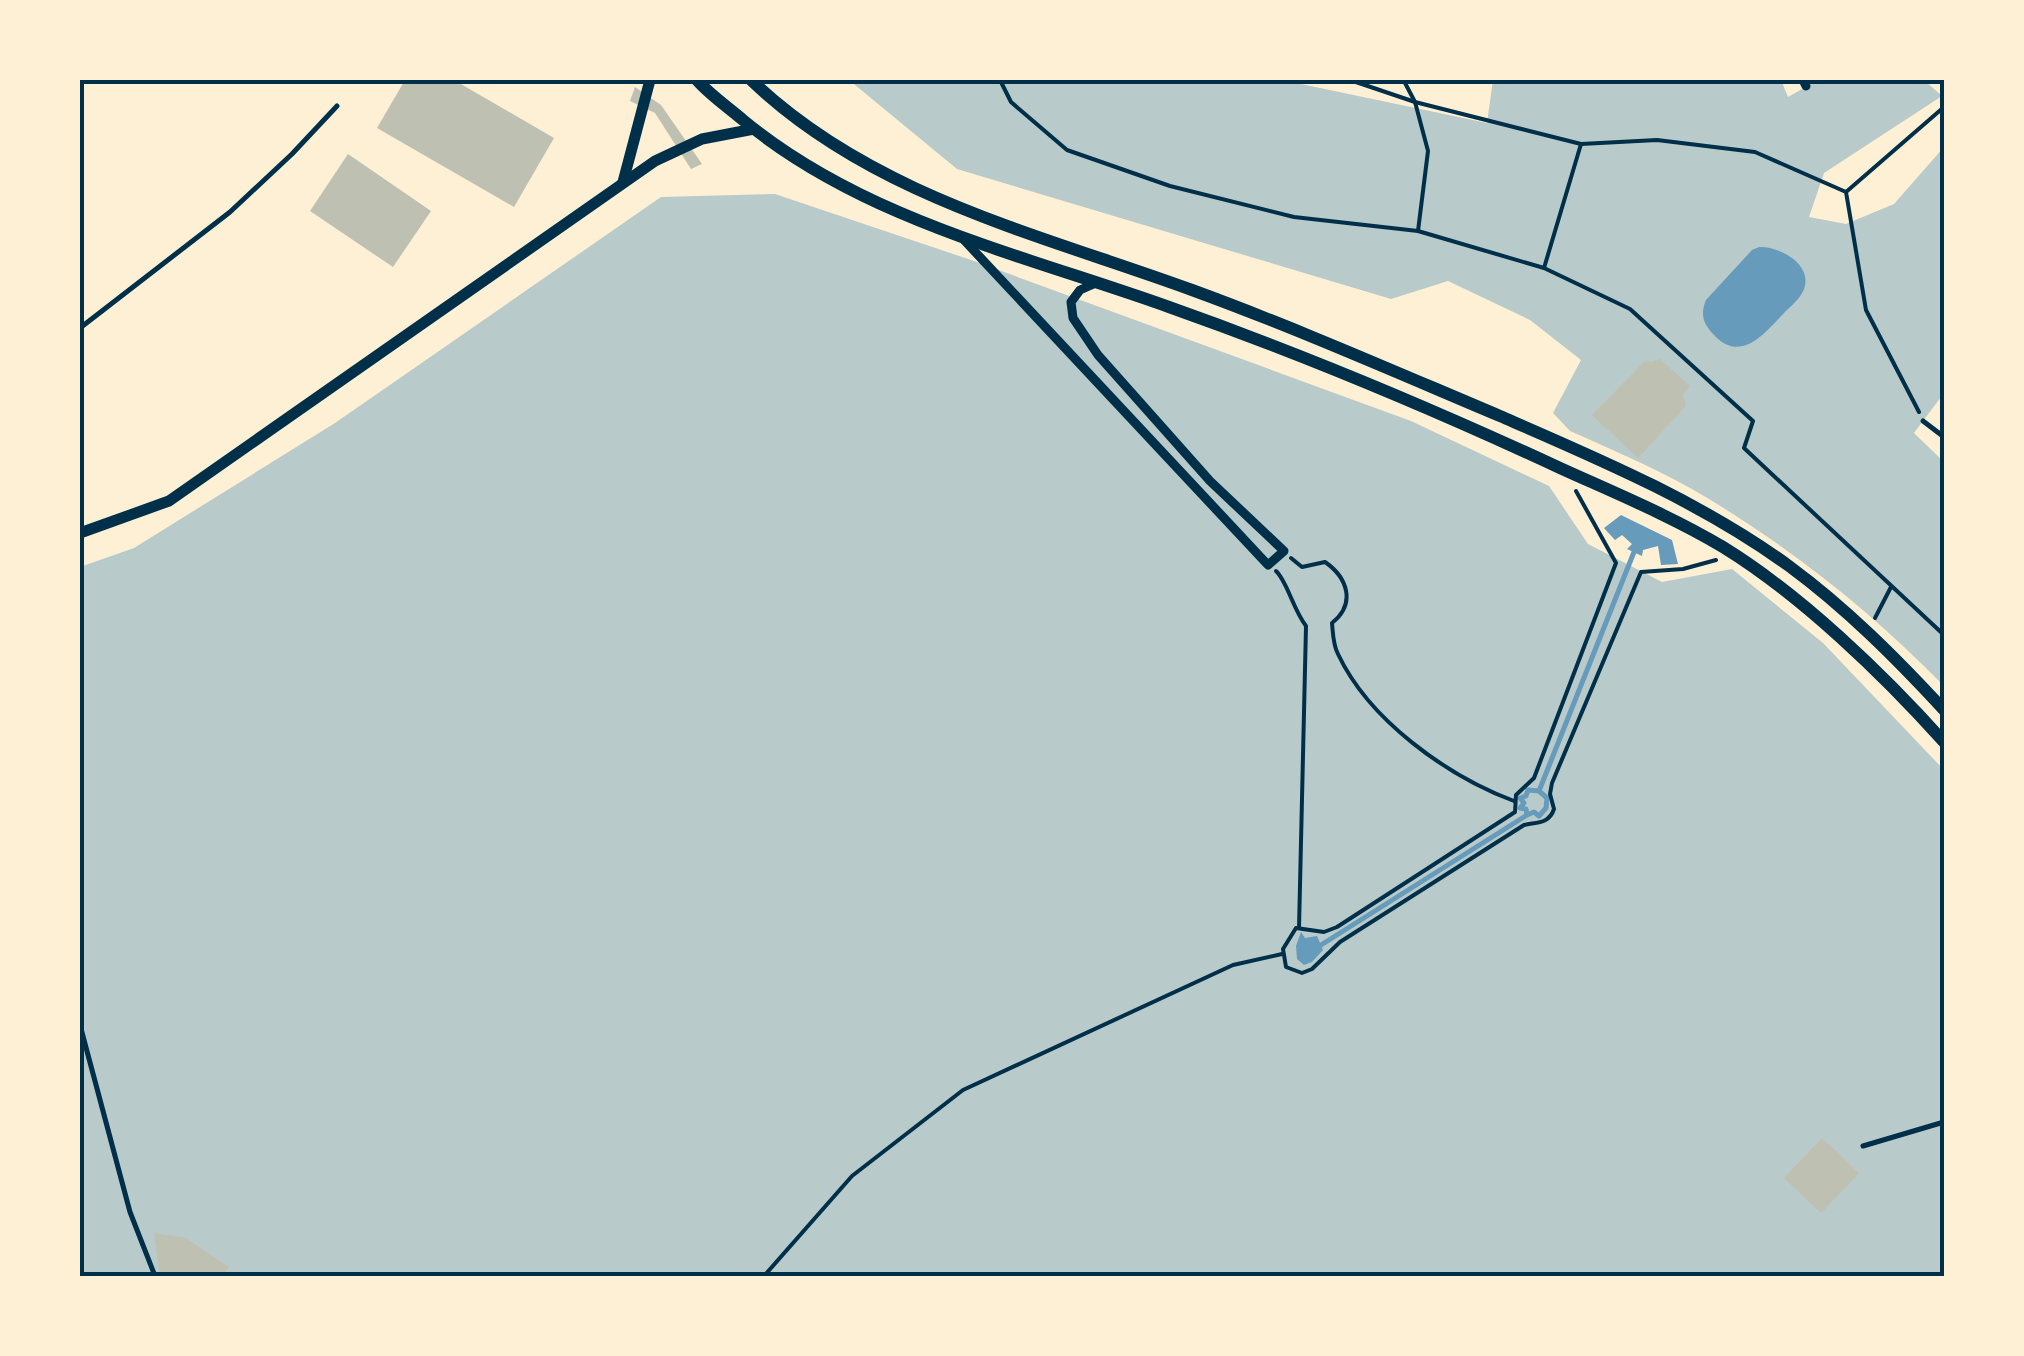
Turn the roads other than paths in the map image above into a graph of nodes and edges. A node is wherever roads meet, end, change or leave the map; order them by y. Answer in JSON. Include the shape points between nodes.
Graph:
{"nodes":[{"id":1,"x":650,"y":80,"type":"edge"},
{"id":2,"x":698,"y":80,"type":"edge"},
{"id":3,"x":751,"y":80,"type":"edge"},
{"id":4,"x":337,"y":106,"type":"dead end"},
{"id":5,"x":754,"y":129,"type":"junction"},
{"id":6,"x":623,"y":183,"type":"junction"},
{"id":7,"x":962,"y":238,"type":"junction"},
{"id":8,"x":1097,"y":283,"type":"junction"},
{"id":9,"x":80,"y":328,"type":"edge"},
{"id":10,"x":1923,"y":421,"type":"road end"},
{"id":11,"x":1944,"y":437,"type":"edge"},
{"id":12,"x":80,"y":533,"type":"edge"},
{"id":13,"x":1944,"y":710,"type":"edge"},
{"id":14,"x":1944,"y":742,"type":"edge"},
{"id":15,"x":80,"y":1025,"type":"edge"},
{"id":16,"x":1944,"y":1122,"type":"edge"},
{"id":17,"x":1863,"y":1146,"type":"dead end"},
{"id":18,"x":156,"y":1276,"type":"edge"}],
"edges":[{"from":1,"to":6,"type":"street"},
{"from":2,"to":5,"type":"main road"},
{"from":3,"to":13,"type":"main road","via":[[829,142],[917,192],[1286,327],[1647,482],[1790,568],[1868,632]]},
{"from":4,"to":9,"type":"lane","via":[[230,212]]},
{"from":5,"to":6,"type":"street","via":[[702,139]]},
{"from":5,"to":7,"type":"main road","via":[[862,196]]},
{"from":6,"to":12,"type":"street","via":[[170,500]]},
{"from":7,"to":8,"type":"main road"},
{"from":7,"to":8,"type":"street","via":[[1268,565],[1284,551],[1210,480],[1072,318],[1071,302]]},
{"from":8,"to":14,"type":"main road","via":[[1272,345],[1636,501],[1725,548],[1808,612]]},
{"from":10,"to":11,"type":"lane"},
{"from":15,"to":18,"type":"lane","via":[[130,1212]]},
{"from":16,"to":17,"type":"lane"}]}
